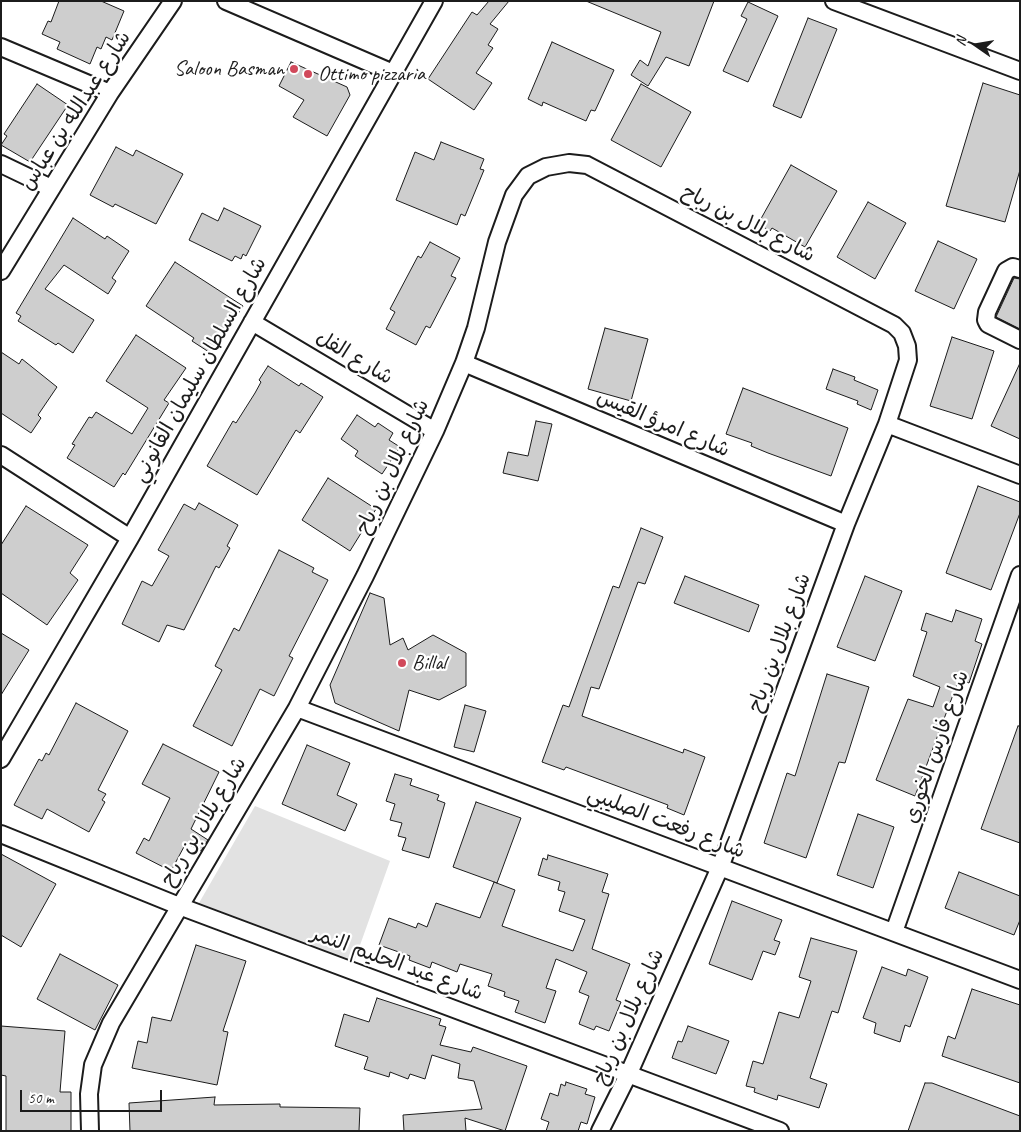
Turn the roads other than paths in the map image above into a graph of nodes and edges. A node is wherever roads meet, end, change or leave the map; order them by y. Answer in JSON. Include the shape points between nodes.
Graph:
{"nodes":[{"id":1,"x":174,"y":1,"type":"edge"},
{"id":2,"x":226,"y":1,"type":"edge"},
{"id":3,"x":434,"y":1,"type":"edge"},
{"id":4,"x":834,"y":1,"type":"edge"},
{"id":5,"x":1,"y":47,"type":"edge"},
{"id":6,"x":1020,"y":70,"type":"edge"},
{"id":7,"x":393,"y":73,"type":"junction"},
{"id":8,"x":110,"y":93,"type":"junction"},
{"id":9,"x":1,"y":164,"type":"edge"},
{"id":10,"x":51,"y":188,"type":"junction"},
{"id":11,"x":1020,"y":269,"type":"edge"},
{"id":12,"x":1,"y":271,"type":"edge"},
{"id":13,"x":252,"y":322,"type":"junction"},
{"id":14,"x":1020,"y":340,"type":"edge"},
{"id":15,"x":464,"y":363,"type":"junction"},
{"id":16,"x":886,"y":424,"type":"junction"},
{"id":17,"x":434,"y":431,"type":"junction"},
{"id":18,"x":1,"y":455,"type":"edge"},
{"id":19,"x":1020,"y":475,"type":"edge"},
{"id":20,"x":846,"y":524,"type":"junction"},
{"id":21,"x":130,"y":538,"type":"junction"},
{"id":22,"x":1020,"y":575,"type":"edge"},
{"id":23,"x":297,"y":708,"type":"junction"},
{"id":24,"x":1,"y":759,"type":"edge"},
{"id":25,"x":1,"y":834,"type":"edge"},
{"id":26,"x":720,"y":865,"type":"junction"},
{"id":27,"x":179,"y":906,"type":"junction"},
{"id":28,"x":894,"y":932,"type":"junction"},
{"id":29,"x":1020,"y":980,"type":"edge"},
{"id":30,"x":629,"y":1073,"type":"junction"},
{"id":31,"x":90,"y":1131,"type":"edge"},
{"id":32,"x":600,"y":1131,"type":"edge"},
{"id":33,"x":780,"y":1131,"type":"edge"}],
"edges":[{"from":1,"to":8,"type":"street","name":"شارع عبدالله بن عباس"},
{"from":2,"to":7,"type":"street"},
{"from":3,"to":7,"type":"street","name":"شارع السلطان سليمان القانوني"},
{"from":4,"to":6,"type":"street"},
{"from":5,"to":8,"type":"street"},
{"from":7,"to":13,"type":"street","name":"شارع السلطان سليمان القانوني"},
{"from":8,"to":10,"type":"street","name":"شارع عبدالله بن عباس"},
{"from":9,"to":10,"type":"street"},
{"from":10,"to":12,"type":"street","name":"شارع عبدالله بن عباس"},
{"from":11,"to":14,"type":"street","via":[[1013,267],[1006,272],[986,320]]},
{"from":13,"to":17,"type":"street","name":"شارع الفل"},
{"from":13,"to":21,"type":"street","name":"شارع السلطان سليمان القانوني"},
{"from":15,"to":16,"type":"street","name":"شارع بلال بن رباح","via":[[497,242],[514,195],[528,176],[546,167],[569,163],[587,165],[894,325],[902,333],[908,360]]},
{"from":15,"to":17,"type":"street","name":"شارع بلال بن رباح"},
{"from":15,"to":20,"type":"street","name":"شارع امرؤ القيس"},
{"from":16,"to":19,"type":"street"},
{"from":16,"to":20,"type":"street","name":"شارع بلال بن رباح"},
{"from":17,"to":23,"type":"street","name":"شارع بلال بن رباح"},
{"from":18,"to":21,"type":"street"},
{"from":20,"to":26,"type":"street","name":"شارع بلال بن رباح"},
{"from":21,"to":24,"type":"street","name":"شارع السلطان سليمان القانوني"},
{"from":22,"to":28,"type":"street","name":"شارع فارس الخوري"},
{"from":23,"to":26,"type":"street","name":"شارع رفعت الصليبي"},
{"from":23,"to":27,"type":"street","name":"شارع بلال بن رباح"},
{"from":25,"to":27,"type":"street","name":"شارع عبد الحليم النمر"},
{"from":26,"to":28,"type":"street","name":"شارع رفعت الصليبي"},
{"from":26,"to":30,"type":"street","name":"شارع بلال بن رباح"},
{"from":27,"to":30,"type":"street","name":"شارع عبد الحليم النمر"},
{"from":27,"to":31,"type":"street","name":"شارع بلال بن رباح","via":[[111,1023],[93,1065],[89,1094]]},
{"from":28,"to":29,"type":"street","name":"شارع رفعت الصليبي"},
{"from":30,"to":32,"type":"street","name":"شارع بلال بن رباح"},
{"from":30,"to":33,"type":"street","name":"شارع عبد الحليم النمر"}]}
